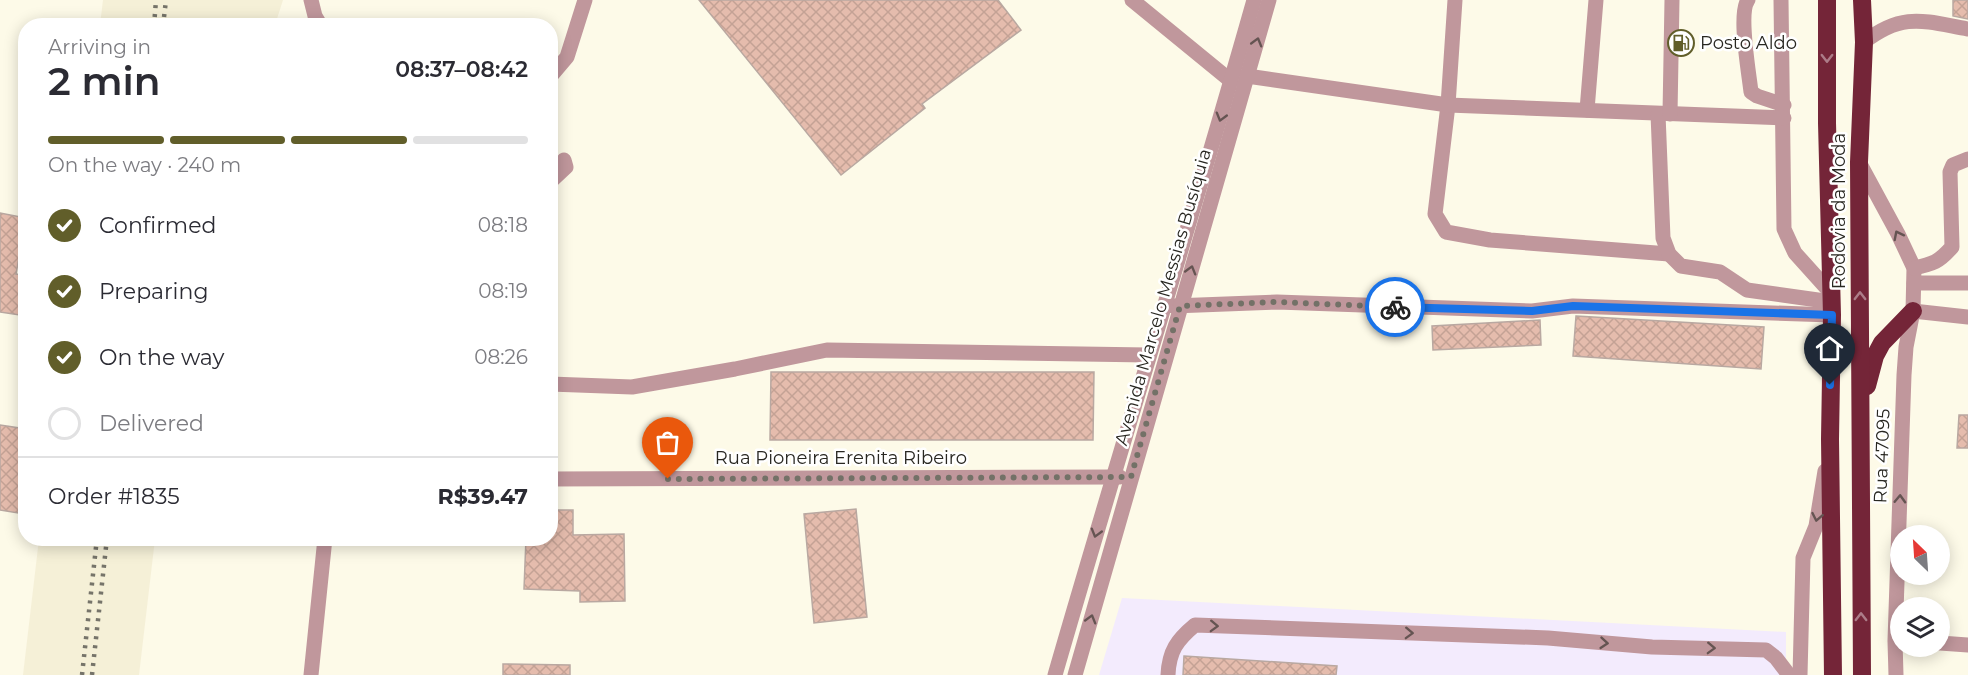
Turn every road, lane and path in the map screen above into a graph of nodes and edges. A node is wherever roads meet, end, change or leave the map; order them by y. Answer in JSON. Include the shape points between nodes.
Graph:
{"nodes":[{"id":1,"x":311,"y":0,"type":"edge"},
{"id":2,"x":585,"y":0,"type":"edge"},
{"id":3,"x":1132,"y":0,"type":"edge"},
{"id":4,"x":1254,"y":0,"type":"edge"},
{"id":5,"x":1269,"y":0,"type":"edge"},
{"id":6,"x":1455,"y":0,"type":"edge"},
{"id":7,"x":1596,"y":0,"type":"edge"},
{"id":8,"x":1672,"y":0,"type":"edge"},
{"id":9,"x":1748,"y":0,"type":"edge"},
{"id":10,"x":1781,"y":0,"type":"edge"},
{"id":11,"x":1827,"y":0,"type":"edge"},
{"id":12,"x":1862,"y":0,"type":"edge"},
{"id":13,"x":316,"y":18,"type":"edge"},
{"id":14,"x":1968,"y":29,"type":"edge"},
{"id":15,"x":1864,"y":42,"type":"junction"},
{"id":16,"x":558,"y":68,"type":"edge"},
{"id":17,"x":1247,"y":76,"type":"junction"},
{"id":18,"x":1231,"y":81,"type":"junction"},
{"id":19,"x":1448,"y":105,"type":"junction"},
{"id":20,"x":1587,"y":110,"type":"junction"},
{"id":21,"x":1784,"y":111,"type":"junction"},
{"id":22,"x":1664,"y":114,"type":"junction"},
{"id":23,"x":1968,"y":159,"type":"edge"},
{"id":24,"x":564,"y":160,"type":"dead end"},
{"id":25,"x":1216,"y":161,"type":"junction"},
{"id":26,"x":1859,"y":162,"type":"junction"},
{"id":27,"x":558,"y":174,"type":"edge"},
{"id":28,"x":1669,"y":254,"type":"junction"},
{"id":29,"x":1914,"y":276,"type":"junction"},
{"id":30,"x":1968,"y":283,"type":"edge"},
{"id":31,"x":1832,"y":303,"type":"junction"},
{"id":32,"x":1164,"y":305,"type":"junction"},
{"id":33,"x":1180,"y":306,"type":"junction"},
{"id":34,"x":1913,"y":311,"type":"junction"},
{"id":35,"x":1968,"y":317,"type":"edge"},
{"id":36,"x":1148,"y":355,"type":"junction"},
{"id":37,"x":558,"y":384,"type":"edge"},
{"id":38,"x":1861,"y":411,"type":"junction"},
{"id":39,"x":1830,"y":439,"type":"junction"},
{"id":40,"x":1112,"y":477,"type":"junction"},
{"id":41,"x":1131,"y":477,"type":"junction"},
{"id":42,"x":558,"y":479,"type":"edge"},
{"id":43,"x":324,"y":546,"type":"edge"},
{"id":44,"x":1899,"y":597,"type":"edge"},
{"id":45,"x":1950,"y":644,"type":"edge"},
{"id":46,"x":1968,"y":645,"type":"edge"},
{"id":47,"x":1897,"y":657,"type":"edge"},
{"id":48,"x":310,"y":675,"type":"edge"},
{"id":49,"x":1055,"y":675,"type":"edge"},
{"id":50,"x":1075,"y":675,"type":"edge"},
{"id":51,"x":1168,"y":675,"type":"edge"},
{"id":52,"x":1789,"y":675,"type":"edge"},
{"id":53,"x":1800,"y":675,"type":"edge"},
{"id":54,"x":1833,"y":675,"type":"edge"},
{"id":55,"x":1862,"y":675,"type":"edge"},
{"id":56,"x":1896,"y":675,"type":"edge"}],
"edges":[{"from":1,"to":13,"type":"street"},
{"from":2,"to":16,"type":"street","via":[[567,57]]},
{"from":3,"to":18,"type":"street"},
{"from":4,"to":18,"type":"street","name":"Avenida Marcelo Messias Busíquia"},
{"from":17,"to":5,"type":"street","name":"Avenida Marcelo Messias Busíquia","one_way":true},
{"from":6,"to":19,"type":"street"},
{"from":7,"to":20,"type":"street"},
{"from":8,"to":22,"type":"street"},
{"from":9,"to":21,"type":"street","via":[[1744,5],[1745,41],[1751,92]]},
{"from":10,"to":21,"type":"street"},
{"from":11,"to":31,"type":"highway","name":"Rodovia da Moda","one_way":true},
{"from":12,"to":15,"type":"highway","name":"Rodovia da Moda"},
{"from":14,"to":15,"type":"street","via":[[1904,21]]},
{"from":15,"to":26,"type":"highway","name":"Rodovia da Moda"},
{"from":17,"to":19,"type":"street"},
{"from":17,"to":25,"type":"street","name":"Avenida Marcelo Messias Busíquia"},
{"from":18,"to":25,"type":"street","name":"Avenida Marcelo Messias Busíquia","one_way":true},
{"from":19,"to":20,"type":"street"},
{"from":19,"to":28,"type":"street","via":[[1435,214],[1446,232],[1490,240]]},
{"from":20,"to":22,"type":"street"},
{"from":21,"to":22,"type":"street"},
{"from":21,"to":31,"type":"street","via":[[1784,229],[1795,253]]},
{"from":22,"to":28,"type":"street","via":[[1663,238]]},
{"from":23,"to":29,"type":"street","via":[[1953,165],[1950,172],[1952,247]]},
{"from":24,"to":27,"type":"street","via":[[566,167]]},
{"from":25,"to":32,"type":"street","name":"Avenida Marcelo Messias Busíquia"},
{"from":33,"to":25,"type":"street","name":"Avenida Marcelo Messias Busíquia","one_way":true},
{"from":29,"to":26,"type":"street","one_way":true,"via":[[1898,234]]},
{"from":38,"to":26,"type":"highway","name":"Rodovia da Moda","one_way":true},
{"from":28,"to":31,"type":"street","via":[[1681,266],[1720,272],[1747,290]]},
{"from":29,"to":30,"type":"street"},
{"from":29,"to":34,"type":"street","name":"Rua 47095"},
{"from":31,"to":33,"type":"street","via":[[1573,306],[1532,311],[1276,302]]},
{"from":31,"to":39,"type":"highway","name":"Rodovia da Moda"},
{"from":32,"to":33,"type":"street"},
{"from":32,"to":36,"type":"street","name":"Avenida Marcelo Messias Busíquia"},
{"from":33,"to":41,"type":"street","name":"Avenida Marcelo Messias Busíquia"},
{"from":34,"to":35,"type":"street"},
{"from":34,"to":38,"type":"highway","via":[[1882,343],[1875,356]]},
{"from":44,"to":34,"type":"street","name":"Rua 47095","one_way":true,"via":[[1904,375]]},
{"from":36,"to":37,"type":"street","via":[[827,350],[632,387]]},
{"from":36,"to":40,"type":"street","name":"Avenida Marcelo Messias Busíquia"},
{"from":55,"to":38,"type":"highway","name":"Rodovia da Moda","one_way":true},
{"from":39,"to":53,"type":"street","one_way":true,"via":[[1816,526],[1803,558]]},
{"from":39,"to":54,"type":"highway","name":"Rodovia da Moda"},
{"from":40,"to":41,"type":"street","name":"Rua Pioneira Erenita Ribeiro"},
{"from":40,"to":42,"type":"street","name":"Rua Pioneira Erenita Ribeiro"},
{"from":40,"to":49,"type":"street","name":"Avenida Marcelo Messias Busíquia","one_way":true},
{"from":50,"to":41,"type":"street","name":"Avenida Marcelo Messias Busíquia","one_way":true},
{"from":43,"to":48,"type":"street"},
{"from":45,"to":46,"type":"street"},
{"from":47,"to":56,"type":"street","name":"Rua 47095"},
{"from":51,"to":52,"type":"street","one_way":true,"via":[[1168,660],[1179,638],[1195,625],[1766,650]]}]}
